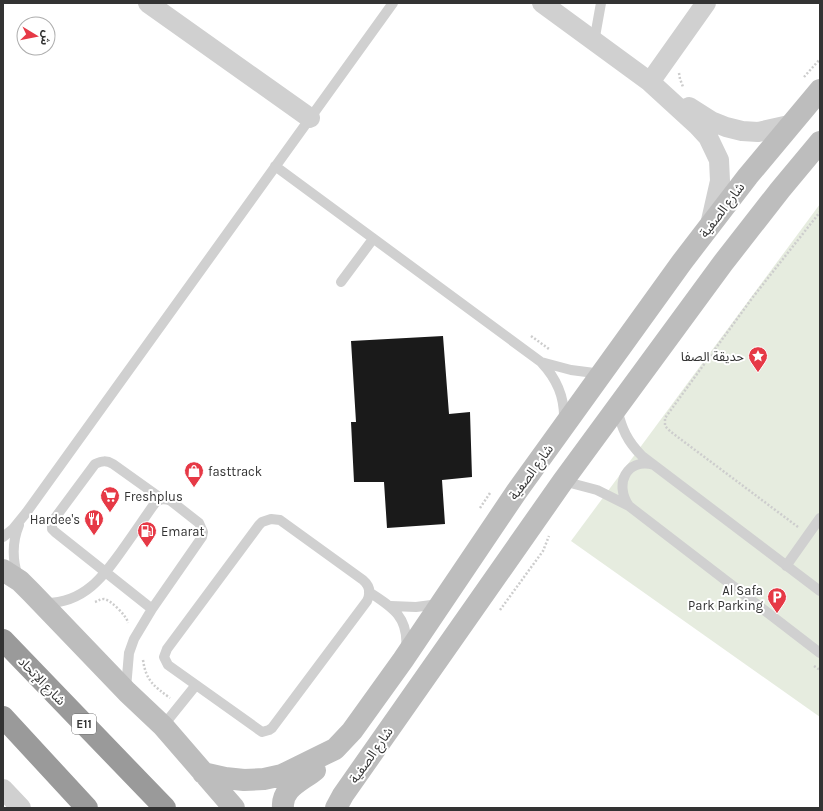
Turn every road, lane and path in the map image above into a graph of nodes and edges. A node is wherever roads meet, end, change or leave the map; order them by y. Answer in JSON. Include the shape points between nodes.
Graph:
{"nodes":[{"id":1,"x":148,"y":3,"type":"edge"},
{"id":2,"x":393,"y":3,"type":"edge"},
{"id":3,"x":542,"y":3,"type":"edge"},
{"id":4,"x":601,"y":3,"type":"edge"},
{"id":5,"x":706,"y":3,"type":"edge"},
{"id":6,"x":594,"y":42,"type":"junction"},
{"id":7,"x":820,"y":59,"type":"edge"},
{"id":8,"x":679,"y":72,"type":"dead end"},
{"id":9,"x":811,"y":85,"type":"edge"},
{"id":10,"x":656,"y":87,"type":"junction"},
{"id":11,"x":686,"y":90,"type":"dead end"},
{"id":12,"x":310,"y":118,"type":"junction"},
{"id":13,"x":789,"y":125,"type":"junction"},
{"id":14,"x":820,"y":142,"type":"edge"},
{"id":15,"x":275,"y":166,"type":"junction"},
{"id":16,"x":820,"y":212,"type":"edge"},
{"id":17,"x":710,"y":225,"type":"junction"},
{"id":18,"x":373,"y":239,"type":"junction"},
{"id":19,"x":341,"y":282,"type":"dead end"},
{"id":20,"x":531,"y":336,"type":"dead end"},
{"id":21,"x":552,"y":351,"type":"dead end"},
{"id":22,"x":541,"y":362,"type":"junction"},
{"id":23,"x":602,"y":374,"type":"junction"},
{"id":24,"x":616,"y":408,"type":"junction"},
{"id":25,"x":564,"y":427,"type":"junction"},
{"id":26,"x":654,"y":465,"type":"junction"},
{"id":27,"x":563,"y":481,"type":"junction"},
{"id":28,"x":492,"y":491,"type":"dead end"},
{"id":29,"x":162,"y":499,"type":"junction"},
{"id":30,"x":628,"y":506,"type":"junction"},
{"id":31,"x":480,"y":508,"type":"dead end"},
{"id":32,"x":820,"y":518,"type":"edge"},
{"id":33,"x":22,"y":519,"type":"junction"},
{"id":34,"x":550,"y":532,"type":"dead end"},
{"id":35,"x":808,"y":534,"type":"junction"},
{"id":36,"x":3,"y":537,"type":"edge"},
{"id":37,"x":786,"y":566,"type":"junction"},
{"id":38,"x":106,"y":573,"type":"junction"},
{"id":39,"x":11,"y":576,"type":"edge"},
{"id":40,"x":820,"y":591,"type":"edge"},
{"id":41,"x":370,"y":592,"type":"junction"},
{"id":42,"x":83,"y":593,"type":"junction"},
{"id":43,"x":42,"y":603,"type":"junction"},
{"id":44,"x":440,"y":604,"type":"junction"},
{"id":45,"x":391,"y":606,"type":"junction"},
{"id":46,"x":152,"y":609,"type":"junction"},
{"id":47,"x":500,"y":610,"type":"dead end"},
{"id":48,"x":127,"y":628,"type":"dead end"},
{"id":49,"x":3,"y":640,"type":"edge"},
{"id":50,"x":820,"y":653,"type":"edge"},
{"id":51,"x":143,"y":654,"type":"dead end"},
{"id":52,"x":402,"y":660,"type":"junction"},
{"id":53,"x":808,"y":661,"type":"dead end"},
{"id":54,"x":820,"y":670,"type":"edge"},
{"id":55,"x":196,"y":685,"type":"junction"},
{"id":56,"x":126,"y":692,"type":"junction"},
{"id":57,"x":180,"y":705,"type":"junction"},
{"id":58,"x":3,"y":717,"type":"edge"},
{"id":59,"x":163,"y":726,"type":"junction"},
{"id":60,"x":335,"y":749,"type":"junction"},
{"id":61,"x":203,"y":773,"type":"junction"},
{"id":62,"x":3,"y":789,"type":"edge"},
{"id":63,"x":149,"y":800,"type":"edge"},
{"id":64,"x":337,"y":804,"type":"edge"},
{"id":65,"x":21,"y":808,"type":"edge"},
{"id":66,"x":88,"y":808,"type":"edge"},
{"id":67,"x":165,"y":808,"type":"edge"},
{"id":68,"x":234,"y":808,"type":"edge"},
{"id":69,"x":283,"y":808,"type":"edge"}],
"edges":[{"from":1,"to":12,"type":"street"},
{"from":2,"to":12,"type":"lane"},
{"from":3,"to":6,"type":"street"},
{"from":4,"to":6,"type":"lane"},
{"from":5,"to":10,"type":"street"},
{"from":6,"to":10,"type":"street"},
{"from":7,"to":9,"type":"path"},
{"from":8,"to":11,"type":"path"},
{"from":9,"to":13,"type":"main road","name":"شارع الصفية"},
{"from":10,"to":13,"type":"street","via":[[711,121],[726,127],[758,132]]},
{"from":10,"to":17,"type":"street","via":[[708,137],[719,160],[720,181]]},
{"from":12,"to":15,"type":"lane"},
{"from":13,"to":17,"type":"main road","name":"شارع الصفية"},
{"from":14,"to":24,"type":"main road","name":"شارع الصفية","via":[[723,263]]},
{"from":15,"to":18,"type":"lane"},
{"from":15,"to":33,"type":"lane"},
{"from":16,"to":35,"type":"path","via":[[666,414],[664,422],[670,432]]},
{"from":17,"to":23,"type":"main road","name":"شارع الصفية"},
{"from":18,"to":19,"type":"lane"},
{"from":18,"to":22,"type":"lane"},
{"from":20,"to":21,"type":"path"},
{"from":22,"to":23,"type":"lane","via":[[571,370]]},
{"from":22,"to":25,"type":"lane","via":[[551,373],[560,392],[565,413]]},
{"from":23,"to":25,"type":"main road","name":"شارع الصفية"},
{"from":24,"to":26,"type":"lane","via":[[632,447]]},
{"from":24,"to":27,"type":"main road","name":"شارع الصفية"},
{"from":25,"to":44,"type":"main road","name":"شارع الصفية"},
{"from":26,"to":30,"type":"lane","via":[[637,464],[625,475],[622,491]]},
{"from":26,"to":37,"type":"lane"},
{"from":27,"to":30,"type":"lane","via":[[597,490]]},
{"from":27,"to":64,"type":"main road","name":"شارع الصفية"},
{"from":28,"to":31,"type":"path"},
{"from":29,"to":38,"type":"lane","via":[[155,503]]},
{"from":29,"to":38,"type":"lane","via":[[109,462],[95,464],[90,470],[53,519],[52,526],[55,532]]},
{"from":29,"to":46,"type":"lane","via":[[171,501],[199,523],[203,532],[200,541]]},
{"from":30,"to":50,"type":"lane"},
{"from":32,"to":35,"type":"lane"},
{"from":33,"to":36,"type":"lane"},
{"from":33,"to":39,"type":"lane","via":[[15,534],[15,566]]},
{"from":34,"to":47,"type":"path","via":[[543,551]]},
{"from":35,"to":37,"type":"lane"},
{"from":37,"to":40,"type":"lane"},
{"from":38,"to":42,"type":"lane"},
{"from":38,"to":46,"type":"lane"},
{"from":39,"to":43,"type":"main road"},
{"from":41,"to":45,"type":"lane"},
{"from":41,"to":55,"type":"lane","via":[[367,601],[269,730],[262,732]]},
{"from":41,"to":55,"type":"lane","via":[[363,580],[280,520],[266,520],[164,653],[168,666]]},
{"from":42,"to":43,"type":"lane","via":[[64,602]]},
{"from":42,"to":48,"type":"path","via":[[92,603],[103,599],[108,601],[125,616],[128,621]]},
{"from":43,"to":56,"type":"main road"},
{"from":44,"to":45,"type":"lane","via":[[416,607]]},
{"from":44,"to":52,"type":"main road","name":"شارع الصفية"},
{"from":45,"to":52,"type":"lane","via":[[398,614],[405,631],[406,641]]},
{"from":46,"to":56,"type":"lane","via":[[128,653]]},
{"from":49,"to":63,"type":"highway","name":"شارع الإتحاد","number":"E11"},
{"from":51,"to":57,"type":"path","via":[[147,677],[153,685]]},
{"from":52,"to":60,"type":"main road","name":"شارع الصفية","via":[[352,731]]},
{"from":53,"to":54,"type":"path"},
{"from":55,"to":57,"type":"lane"},
{"from":56,"to":59,"type":"main road"},
{"from":57,"to":59,"type":"lane"},
{"from":58,"to":66,"type":"highway"},
{"from":59,"to":61,"type":"main road"},
{"from":60,"to":61,"type":"main road","name":"شارع الصفية","via":[[282,775],[264,779],[231,779]]},
{"from":60,"to":69,"type":"main road","via":[[315,771],[288,791],[283,800]]},
{"from":61,"to":68,"type":"main road"},
{"from":62,"to":65,"type":"street"},
{"from":63,"to":67,"type":"highway","name":"شارع الإتحاد","number":"E11"}]}
